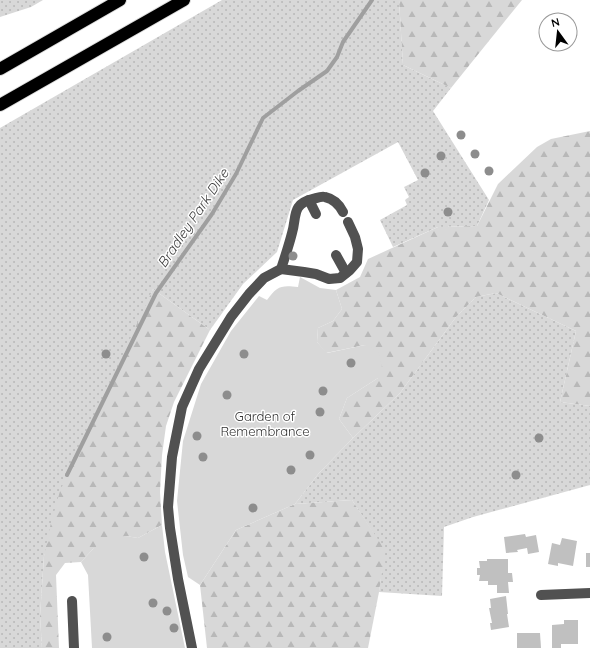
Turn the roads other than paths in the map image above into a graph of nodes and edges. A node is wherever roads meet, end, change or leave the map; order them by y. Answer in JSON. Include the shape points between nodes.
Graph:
{"nodes":[{"id":1,"x":120,"y":0,"type":"edge"},
{"id":2,"x":184,"y":0,"type":"edge"},
{"id":3,"x":0,"y":69,"type":"edge"},
{"id":4,"x":0,"y":105,"type":"edge"},
{"id":5,"x":309,"y":200,"type":"junction"},
{"id":6,"x":343,"y":212,"type":"dead end"},
{"id":7,"x":316,"y":214,"type":"dead end"},
{"id":8,"x":348,"y":222,"type":"dead end"},
{"id":9,"x":336,"y":255,"type":"dead end"},
{"id":10,"x":281,"y":269,"type":"junction"},
{"id":11,"x":346,"y":273,"type":"junction"},
{"id":12,"x":590,"y":593,"type":"edge"},
{"id":13,"x":542,"y":595,"type":"dead end"},
{"id":14,"x":72,"y":601,"type":"dead end"},
{"id":15,"x":74,"y":648,"type":"edge"},
{"id":16,"x":192,"y":648,"type":"edge"}],
"edges":[{"from":1,"to":3,"type":"highway"},
{"from":2,"to":4,"type":"highway"},
{"from":5,"to":6,"type":"street","via":[[322,196],[332,199]]},
{"from":5,"to":7,"type":"street"},
{"from":5,"to":10,"type":"street","via":[[300,206],[295,215]]},
{"from":8,"to":11,"type":"street","via":[[358,249],[357,262]]},
{"from":9,"to":11,"type":"street"},
{"from":10,"to":11,"type":"street","via":[[328,279],[340,278]]},
{"from":10,"to":16,"type":"street","via":[[264,278],[231,318],[199,368],[182,407],[172,457],[168,507],[178,579]]},
{"from":12,"to":13,"type":"street"},
{"from":14,"to":15,"type":"street"}]}
